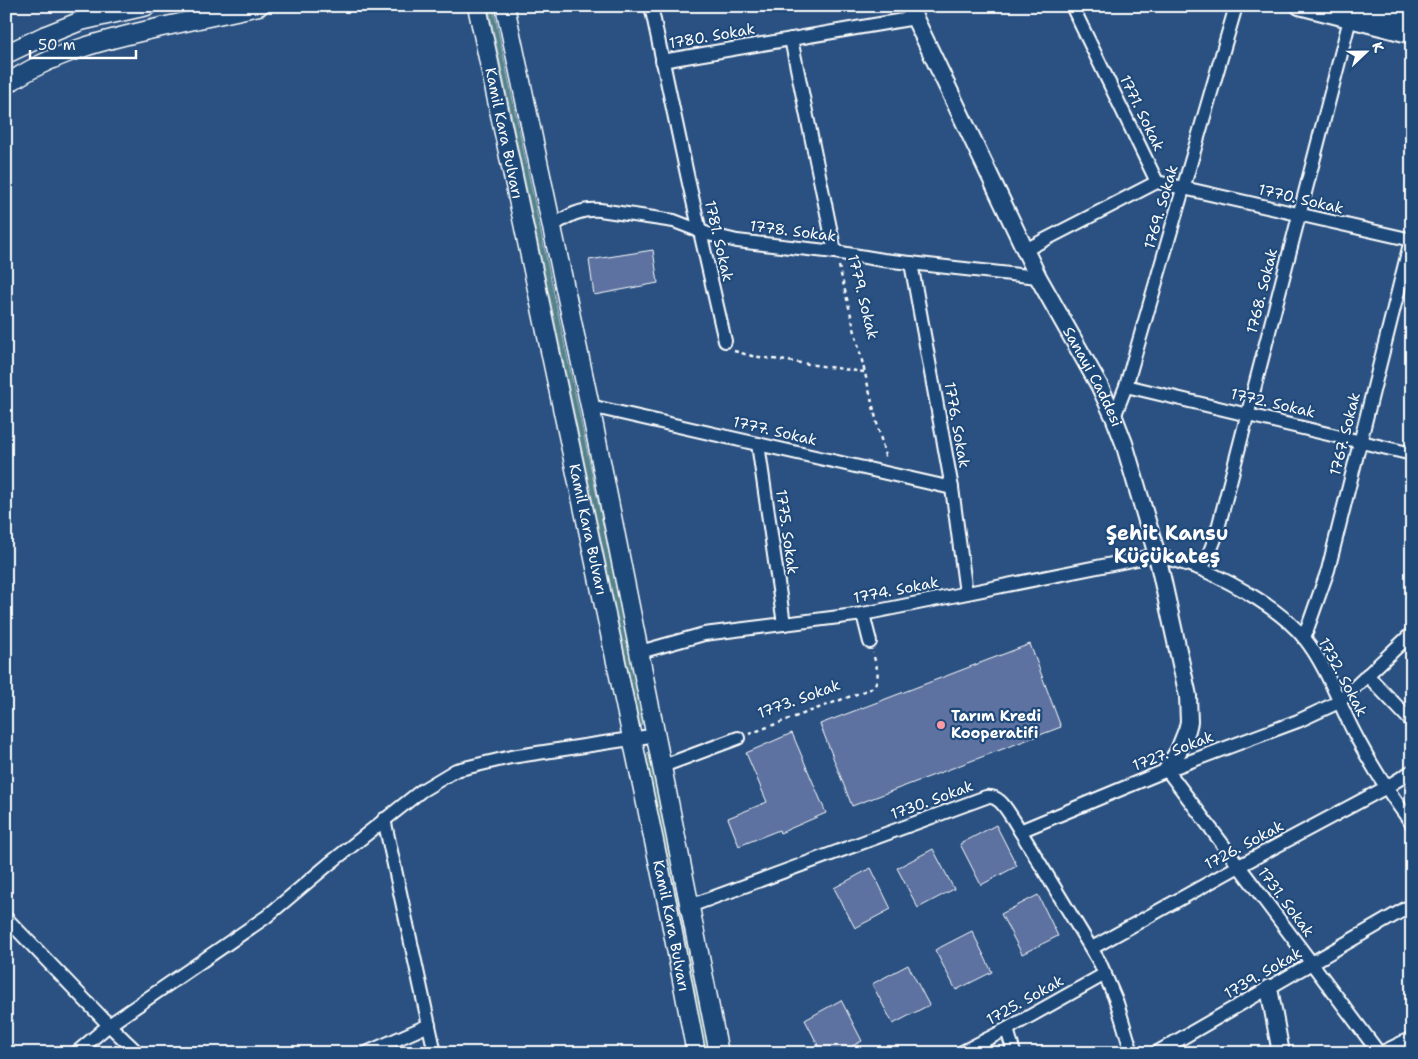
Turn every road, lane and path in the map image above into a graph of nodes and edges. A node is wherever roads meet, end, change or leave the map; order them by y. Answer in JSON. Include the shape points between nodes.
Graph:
{"nodes":[{"id":1,"x":147,"y":6,"type":"edge"},
{"id":2,"x":259,"y":6,"type":"edge"},
{"id":3,"x":505,"y":6,"type":"edge"},
{"id":4,"x":650,"y":6,"type":"edge"},
{"id":5,"x":1072,"y":6,"type":"edge"},
{"id":6,"x":1236,"y":6,"type":"edge"},
{"id":7,"x":1298,"y":6,"type":"edge"},
{"id":8,"x":476,"y":7,"type":"edge"},
{"id":9,"x":912,"y":12,"type":"edge"},
{"id":10,"x":1354,"y":13,"type":"edge"},
{"id":11,"x":1412,"y":20,"type":"edge"},
{"id":12,"x":1412,"y":35,"type":"edge"},
{"id":13,"x":791,"y":39,"type":"junction"},
{"id":14,"x":6,"y":54,"type":"edge"},
{"id":15,"x":662,"y":62,"type":"junction"},
{"id":16,"x":6,"y":85,"type":"edge"},
{"id":17,"x":1157,"y":182,"type":"junction"},
{"id":18,"x":1184,"y":189,"type":"junction"},
{"id":19,"x":1298,"y":214,"type":"junction"},
{"id":20,"x":552,"y":226,"type":"junction"},
{"id":21,"x":699,"y":230,"type":"junction"},
{"id":22,"x":1411,"y":239,"type":"edge"},
{"id":23,"x":1025,"y":250,"type":"junction"},
{"id":24,"x":836,"y":252,"type":"junction"},
{"id":25,"x":912,"y":263,"type":"junction"},
{"id":26,"x":1038,"y":277,"type":"junction"},
{"id":27,"x":725,"y":341,"type":"joint"},
{"id":28,"x":864,"y":372,"type":"junction"},
{"id":29,"x":1126,"y":386,"type":"junction"},
{"id":30,"x":590,"y":406,"type":"junction"},
{"id":31,"x":1247,"y":414,"type":"junction"},
{"id":32,"x":1114,"y":417,"type":"junction"},
{"id":33,"x":1359,"y":440,"type":"junction"},
{"id":34,"x":758,"y":444,"type":"junction"},
{"id":35,"x":1412,"y":454,"type":"edge"},
{"id":36,"x":889,"y":474,"type":"junction"},
{"id":37,"x":952,"y":488,"type":"junction"},
{"id":38,"x":1157,"y":555,"type":"junction"},
{"id":39,"x":1201,"y":569,"type":"junction"},
{"id":40,"x":966,"y":593,"type":"junction"},
{"id":41,"x":862,"y":614,"type":"junction"},
{"id":42,"x":784,"y":624,"type":"junction"},
{"id":43,"x":1412,"y":633,"type":"edge"},
{"id":44,"x":1304,"y":638,"type":"junction"},
{"id":45,"x":870,"y":642,"type":"joint"},
{"id":46,"x":640,"y":652,"type":"junction"},
{"id":47,"x":1368,"y":675,"type":"junction"},
{"id":48,"x":1339,"y":702,"type":"junction"},
{"id":49,"x":1412,"y":722,"type":"edge"},
{"id":50,"x":657,"y":735,"type":"junction"},
{"id":51,"x":632,"y":738,"type":"junction"},
{"id":52,"x":738,"y":738,"type":"joint"},
{"id":53,"x":663,"y":766,"type":"junction"},
{"id":54,"x":1167,"y":770,"type":"junction"},
{"id":55,"x":1412,"y":771,"type":"edge"},
{"id":56,"x":1386,"y":788,"type":"junction"},
{"id":57,"x":384,"y":819,"type":"junction"},
{"id":58,"x":1412,"y":824,"type":"edge"},
{"id":59,"x":1020,"y":831,"type":"junction"},
{"id":60,"x":1239,"y":866,"type":"junction"},
{"id":61,"x":1412,"y":905,"type":"edge"},
{"id":62,"x":690,"y":906,"type":"junction"},
{"id":63,"x":6,"y":918,"type":"edge"},
{"id":64,"x":1092,"y":948,"type":"junction"},
{"id":65,"x":1312,"y":963,"type":"junction"},
{"id":66,"x":1105,"y":974,"type":"junction"},
{"id":67,"x":1269,"y":988,"type":"junction"},
{"id":68,"x":109,"y":1025,"type":"junction"},
{"id":69,"x":429,"y":1025,"type":"junction"},
{"id":70,"x":1007,"y":1029,"type":"junction"},
{"id":71,"x":1412,"y":1038,"type":"edge"},
{"id":72,"x":76,"y":1053,"type":"edge"},
{"id":73,"x":138,"y":1053,"type":"edge"},
{"id":74,"x":366,"y":1053,"type":"edge"},
{"id":75,"x":435,"y":1053,"type":"edge"},
{"id":76,"x":696,"y":1053,"type":"edge"},
{"id":77,"x":719,"y":1053,"type":"edge"},
{"id":78,"x":960,"y":1053,"type":"edge"},
{"id":79,"x":1014,"y":1053,"type":"edge"},
{"id":80,"x":1132,"y":1053,"type":"edge"},
{"id":81,"x":1156,"y":1053,"type":"edge"},
{"id":82,"x":1281,"y":1053,"type":"edge"},
{"id":83,"x":1380,"y":1053,"type":"edge"}],
"edges":[{"from":1,"to":14,"type":"main road","via":[[81,21]]},
{"from":2,"to":16,"type":"main road","via":[[113,37],[39,65]]},
{"from":3,"to":20,"type":"main road","name":"Kamil Kara Bulvarı"},
{"from":4,"to":15,"type":"street","name":"1781. Sokak"},
{"from":5,"to":17,"type":"street","name":"1771. Sokak"},
{"from":6,"to":18,"type":"street","name":"1769. Sokak"},
{"from":7,"to":10,"type":"street"},
{"from":8,"to":51,"type":"main road","name":"Kamil Kara Bulvarı"},
{"from":9,"to":13,"type":"street","name":"1780. Sokak"},
{"from":9,"to":23,"type":"street","name":"Sanayi Caddesi"},
{"from":10,"to":11,"type":"street"},
{"from":10,"to":12,"type":"street"},
{"from":10,"to":19,"type":"street","name":"1768. Sokak"},
{"from":13,"to":15,"type":"street","name":"1780. Sokak"},
{"from":13,"to":24,"type":"street","name":"1779. Sokak"},
{"from":15,"to":21,"type":"street","name":"1781. Sokak"},
{"from":17,"to":18,"type":"street","name":"1770. Sokak"},
{"from":17,"to":23,"type":"street"},
{"from":18,"to":19,"type":"street","name":"1770. Sokak"},
{"from":18,"to":29,"type":"street","name":"1769. Sokak"},
{"from":19,"to":22,"type":"street","name":"1770. Sokak"},
{"from":19,"to":31,"type":"street","name":"1768. Sokak"},
{"from":20,"to":21,"type":"street","name":"1778. Sokak","via":[[572,214],[591,209],[674,221]]},
{"from":20,"to":30,"type":"main road","name":"Kamil Kara Bulvarı"},
{"from":21,"to":24,"type":"street","name":"1778. Sokak","via":[[737,241]]},
{"from":21,"to":27,"type":"street","name":"1781. Sokak"},
{"from":22,"to":33,"type":"street","name":"1767. Sokak"},
{"from":23,"to":26,"type":"street","name":"Sanayi Caddesi"},
{"from":24,"to":25,"type":"street","name":"1778. Sokak"},
{"from":24,"to":28,"type":"path","name":"1779. Sokak"},
{"from":25,"to":26,"type":"street","name":"1778. Sokak"},
{"from":25,"to":37,"type":"street","name":"1776. Sokak"},
{"from":26,"to":32,"type":"street","name":"Sanayi Caddesi"},
{"from":27,"to":28,"type":"path","via":[[729,348],[752,356]]},
{"from":28,"to":36,"type":"path","name":"1779. Sokak"},
{"from":29,"to":31,"type":"street","name":"1772. Sokak"},
{"from":29,"to":32,"type":"street","name":"1769. Sokak"},
{"from":30,"to":34,"type":"street","name":"1777. Sokak"},
{"from":30,"to":46,"type":"main road","name":"Kamil Kara Bulvarı"},
{"from":31,"to":33,"type":"street","name":"1772. Sokak"},
{"from":31,"to":39,"type":"street","name":"1768. Sokak","via":[[1213,546]]},
{"from":32,"to":38,"type":"street","name":"Sanayi Caddesi"},
{"from":33,"to":35,"type":"street","name":"1772. Sokak"},
{"from":33,"to":44,"type":"street","name":"1767. Sokak","via":[[1328,570]]},
{"from":34,"to":36,"type":"street","name":"1777. Sokak"},
{"from":34,"to":42,"type":"street","name":"1775. Sokak"},
{"from":36,"to":37,"type":"street","name":"1777. Sokak"},
{"from":37,"to":40,"type":"street","name":"1776. Sokak"},
{"from":38,"to":39,"type":"street","name":"1732. Sokak"},
{"from":38,"to":40,"type":"street","name":"1774. Sokak"},
{"from":38,"to":54,"type":"street","name":"Sanayi Caddesi","via":[[1189,711],[1184,740]]},
{"from":39,"to":44,"type":"street","name":"1732. Sokak","via":[[1269,607]]},
{"from":40,"to":41,"type":"street","name":"1774. Sokak"},
{"from":41,"to":42,"type":"street","name":"1774. Sokak"},
{"from":41,"to":45,"type":"street"},
{"from":42,"to":46,"type":"street","name":"1774. Sokak","via":[[704,634]]},
{"from":43,"to":47,"type":"street","name":"1727. Sokak"},
{"from":44,"to":48,"type":"street","name":"1732. Sokak"},
{"from":45,"to":52,"type":"path","name":"1773. Sokak","via":[[878,678],[876,685]]},
{"from":46,"to":50,"type":"main road","name":"Kamil Kara Bulvarı"},
{"from":47,"to":48,"type":"street","name":"1727. Sokak"},
{"from":47,"to":49,"type":"street"},
{"from":48,"to":54,"type":"street","name":"1727. Sokak","via":[[1298,721]]},
{"from":48,"to":56,"type":"street","name":"1732. Sokak"},
{"from":50,"to":51,"type":"street"},
{"from":50,"to":53,"type":"main road","name":"Kamil Kara Bulvarı"},
{"from":51,"to":57,"type":"street","via":[[511,757],[456,770],[421,790]]},
{"from":51,"to":76,"type":"main road","name":"Kamil Kara Bulvarı"},
{"from":52,"to":53,"type":"street"},
{"from":53,"to":62,"type":"main road","name":"Kamil Kara Bulvarı"},
{"from":54,"to":59,"type":"street","name":"1727. Sokak"},
{"from":54,"to":60,"type":"street","name":"1731. Sokak"},
{"from":55,"to":56,"type":"street","name":"1726. Sokak"},
{"from":56,"to":58,"type":"street","name":"1732. Sokak"},
{"from":56,"to":60,"type":"street","name":"1726. Sokak"},
{"from":57,"to":68,"type":"street","via":[[266,917]]},
{"from":57,"to":69,"type":"street"},
{"from":59,"to":62,"type":"street","name":"1730. Sokak","via":[[1000,801],[986,797]]},
{"from":59,"to":64,"type":"street","name":"1730. Sokak"},
{"from":60,"to":64,"type":"street","name":"1726. Sokak"},
{"from":60,"to":65,"type":"street","name":"1731. Sokak"},
{"from":61,"to":65,"type":"street","name":"1739. Sokak"},
{"from":62,"to":77,"type":"main road","name":"Kamil Kara Bulvarı"},
{"from":63,"to":68,"type":"street"},
{"from":64,"to":66,"type":"street","name":"1730. Sokak"},
{"from":65,"to":67,"type":"street","name":"1739. Sokak"},
{"from":65,"to":83,"type":"street","name":"1731. Sokak"},
{"from":66,"to":70,"type":"street","name":"1725. Sokak"},
{"from":66,"to":80,"type":"street","name":"1730. Sokak"},
{"from":67,"to":81,"type":"street","name":"1739. Sokak"},
{"from":67,"to":82,"type":"street"},
{"from":68,"to":72,"type":"street"},
{"from":68,"to":73,"type":"street"},
{"from":69,"to":74,"type":"street"},
{"from":69,"to":75,"type":"street"},
{"from":70,"to":78,"type":"street","name":"1725. Sokak"},
{"from":70,"to":79,"type":"street"},
{"from":71,"to":83,"type":"street"}]}
